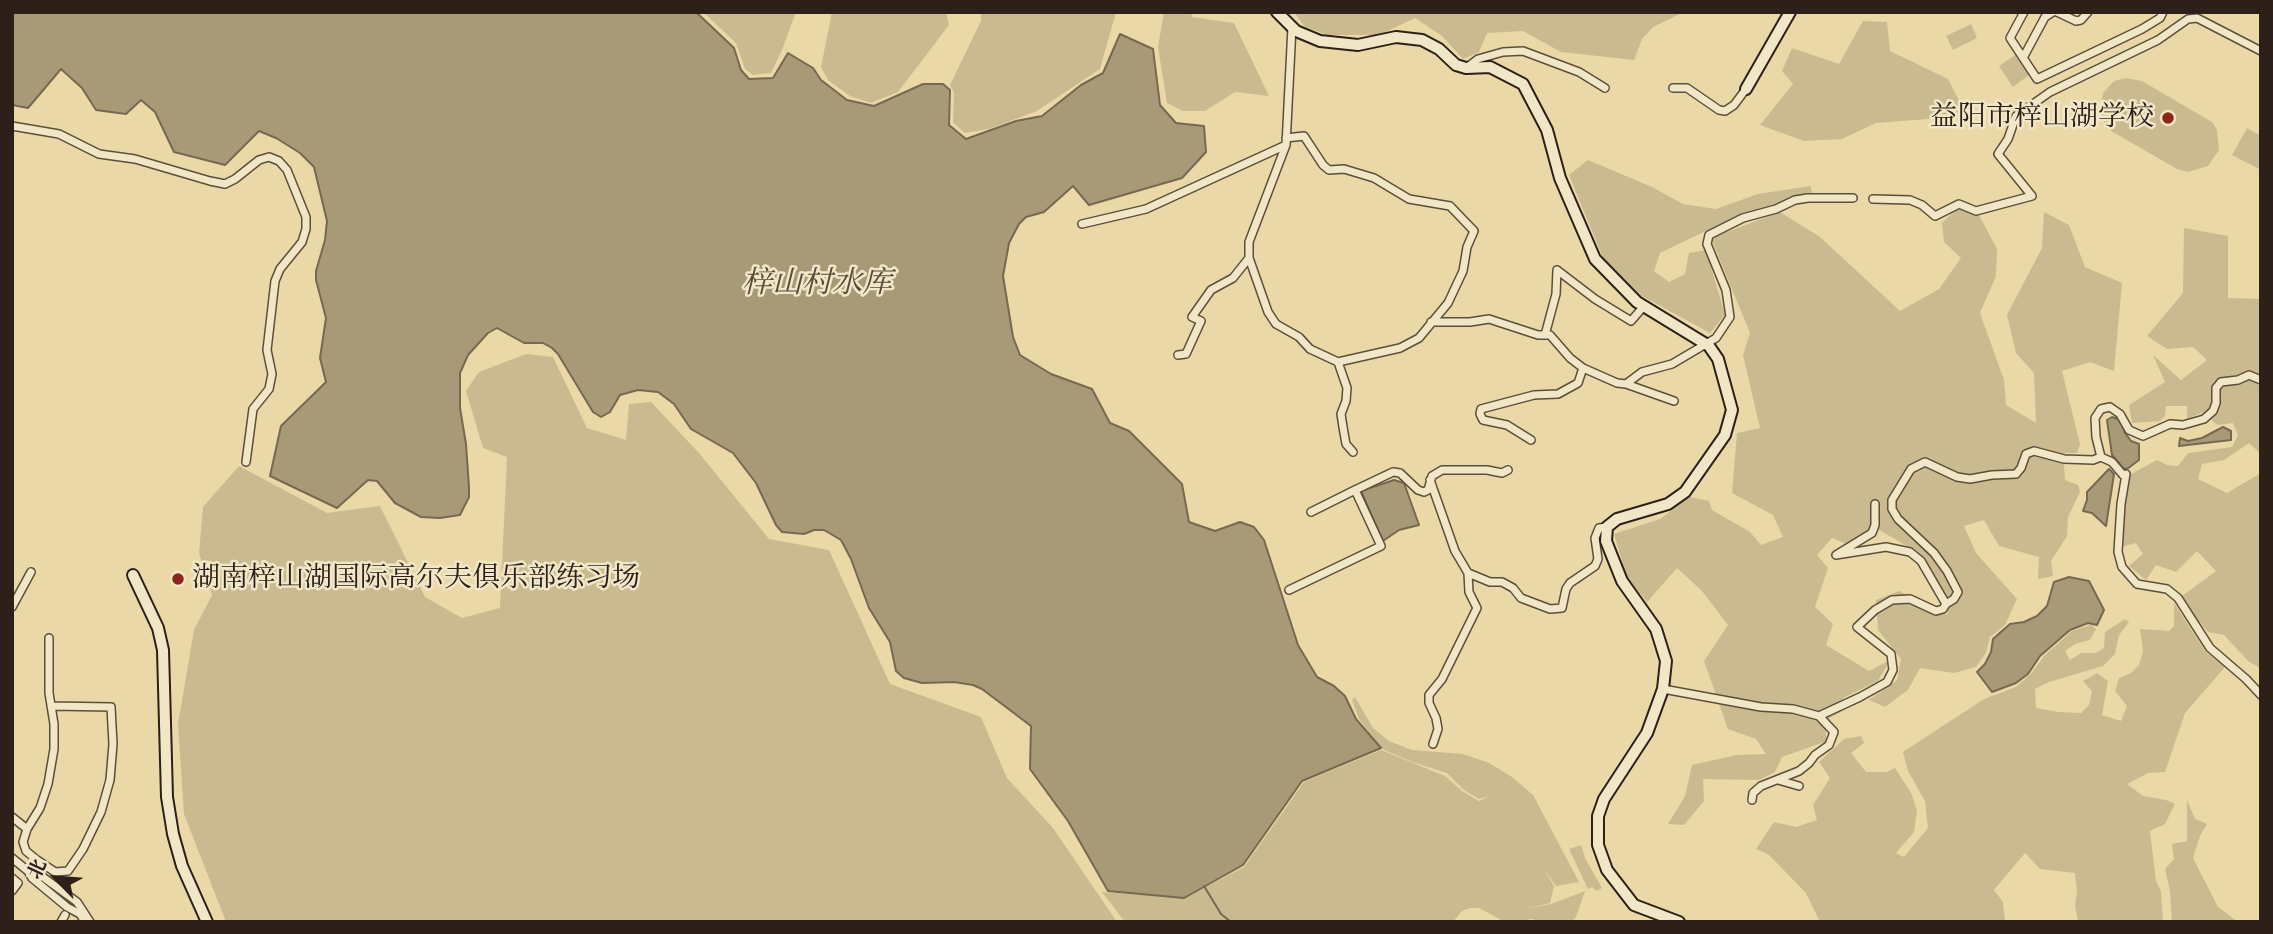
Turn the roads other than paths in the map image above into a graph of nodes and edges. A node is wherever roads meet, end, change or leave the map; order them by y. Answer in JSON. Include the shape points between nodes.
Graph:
{"nodes":[{"id":1,"x":1278,"y":12,"type":"edge"},
{"id":2,"x":1790,"y":12,"type":"edge"},
{"id":3,"x":2024,"y":12,"type":"edge"},
{"id":4,"x":2055,"y":12,"type":"edge"},
{"id":5,"x":2088,"y":12,"type":"edge"},
{"id":6,"x":2164,"y":12,"type":"edge"},
{"id":7,"x":1292,"y":27,"type":"junction"},
{"id":8,"x":2261,"y":51,"type":"edge"},
{"id":9,"x":2023,"y":58,"type":"junction"},
{"id":10,"x":1466,"y":68,"type":"junction"},
{"id":11,"x":1605,"y":88,"type":"dead end"},
{"id":12,"x":1673,"y":88,"type":"dead end"},
{"id":13,"x":1746,"y":89,"type":"joint"},
{"id":14,"x":12,"y":126,"type":"edge"},
{"id":15,"x":1286,"y":141,"type":"junction"},
{"id":16,"x":1853,"y":198,"type":"dead end"},
{"id":17,"x":1873,"y":199,"type":"dead end"},
{"id":18,"x":1082,"y":224,"type":"dead end"},
{"id":19,"x":1249,"y":258,"type":"junction"},
{"id":20,"x":1644,"y":306,"type":"junction"},
{"id":21,"x":1431,"y":322,"type":"junction"},
{"id":22,"x":1545,"y":335,"type":"junction"},
{"id":23,"x":1703,"y":343,"type":"junction"},
{"id":24,"x":1178,"y":355,"type":"dead end"},
{"id":25,"x":1338,"y":362,"type":"junction"},
{"id":26,"x":1583,"y":368,"type":"junction"},
{"id":27,"x":2261,"y":380,"type":"edge"},
{"id":28,"x":1626,"y":384,"type":"junction"},
{"id":29,"x":1674,"y":401,"type":"dead end"},
{"id":30,"x":1531,"y":440,"type":"dead end"},
{"id":31,"x":1353,"y":452,"type":"dead end"},
{"id":32,"x":2101,"y":457,"type":"junction"},
{"id":33,"x":246,"y":461,"type":"dead end"},
{"id":34,"x":1508,"y":470,"type":"dead end"},
{"id":35,"x":1430,"y":480,"type":"junction"},
{"id":36,"x":1355,"y":490,"type":"junction"},
{"id":37,"x":1875,"y":504,"type":"dead end"},
{"id":38,"x":1311,"y":512,"type":"dead end"},
{"id":39,"x":1607,"y":527,"type":"junction"},
{"id":40,"x":31,"y":572,"type":"dead end"},
{"id":41,"x":1468,"y":573,"type":"junction"},
{"id":42,"x":133,"y":575,"type":"dead end"},
{"id":43,"x":1289,"y":590,"type":"dead end"},
{"id":44,"x":1946,"y":604,"type":"junction"},
{"id":45,"x":12,"y":607,"type":"edge"},
{"id":46,"x":50,"y":638,"type":"dead end"},
{"id":47,"x":1663,"y":689,"type":"junction"},
{"id":48,"x":2261,"y":695,"type":"edge"},
{"id":49,"x":51,"y":706,"type":"junction"},
{"id":50,"x":1818,"y":716,"type":"junction"},
{"id":51,"x":1433,"y":744,"type":"dead end"},
{"id":52,"x":1777,"y":780,"type":"junction"},
{"id":53,"x":1799,"y":786,"type":"dead end"},
{"id":54,"x":1752,"y":800,"type":"dead end"},
{"id":55,"x":12,"y":817,"type":"edge"},
{"id":56,"x":27,"y":829,"type":"junction"},
{"id":57,"x":12,"y":858,"type":"edge"},
{"id":58,"x":37,"y":860,"type":"junction"},
{"id":59,"x":28,"y":871,"type":"junction"},
{"id":60,"x":12,"y":878,"type":"edge"},
{"id":61,"x":12,"y":891,"type":"edge"},
{"id":62,"x":87,"y":922,"type":"edge"},
{"id":63,"x":207,"y":922,"type":"edge"},
{"id":64,"x":1679,"y":922,"type":"edge"}],
"edges":[{"from":1,"to":7,"type":"street"},
{"from":2,"to":13,"type":"street"},
{"from":3,"to":9,"type":"street","via":[[2010,38]]},
{"from":4,"to":5,"type":"street","via":[[2076,21]]},
{"from":4,"to":9,"type":"street","via":[[2045,18]]},
{"from":6,"to":9,"type":"street","via":[[2142,29],[2037,79]]},
{"from":7,"to":10,"type":"street","via":[[1320,41],[1358,45],[1396,37],[1422,40]]},
{"from":7,"to":15,"type":"street"},
{"from":8,"to":17,"type":"street","via":[[2197,18],[2188,19],[2158,40],[2050,92],[2015,116],[1998,155],[2032,196],[1976,211],[1959,204],[1935,216],[1910,200]]},
{"from":10,"to":11,"type":"street","via":[[1503,52],[1523,51],[1579,72]]},
{"from":10,"to":20,"type":"street","via":[[1490,67],[1523,84],[1548,130],[1560,178],[1595,259]]},
{"from":12,"to":13,"type":"street","via":[[1687,88],[1725,111]]},
{"from":14,"to":33,"type":"street","via":[[60,134],[99,154],[225,184],[269,157],[288,170],[306,217],[306,229],[275,281],[267,350],[272,374],[269,389],[254,409]]},
{"from":15,"to":18,"type":"street","via":[[1146,209]]},
{"from":15,"to":19,"type":"street","via":[[1249,242]]},
{"from":15,"to":21,"type":"street","via":[[1304,136],[1329,170],[1344,169],[1374,178],[1409,199],[1450,206],[1474,231],[1448,303]]},
{"from":16,"to":23,"type":"street","via":[[1795,200],[1709,236],[1707,244],[1726,290],[1730,317],[1716,338]]},
{"from":19,"to":24,"type":"street","via":[[1233,278],[1211,290],[1192,317],[1201,321],[1186,354]]},
{"from":19,"to":25,"type":"street","via":[[1276,324],[1310,349]]},
{"from":20,"to":22,"type":"street","via":[[1631,321],[1557,270]]},
{"from":20,"to":23,"type":"street"},
{"from":21,"to":22,"type":"street","via":[[1489,319]]},
{"from":21,"to":25,"type":"street","via":[[1419,338],[1400,348]]},
{"from":22,"to":26,"type":"street"},
{"from":23,"to":28,"type":"street","via":[[1672,364],[1642,372]]},
{"from":23,"to":39,"type":"street","via":[[1718,359],[1732,410],[1725,435],[1685,492],[1668,504],[1617,519]]},
{"from":25,"to":31,"type":"street","via":[[1347,388],[1341,414],[1346,444]]},
{"from":26,"to":28,"type":"street"},
{"from":26,"to":30,"type":"street","via":[[1578,383],[1558,394],[1534,395],[1481,409],[1483,420],[1507,425]]},
{"from":27,"to":32,"type":"street","via":[[2249,375],[2221,382],[2213,411],[2204,419],[2169,424],[2143,436],[2129,430],[2110,407],[2101,409],[2095,418]]},
{"from":28,"to":29,"type":"street"},
{"from":32,"to":44,"type":"street","via":[[2064,459],[2034,451],[2026,454],[2016,474],[1970,480],[1926,462],[1911,469],[1892,500],[1892,509],[1947,571],[1958,592]]},
{"from":32,"to":48,"type":"street","via":[[2126,474],[2118,552],[2122,567],[2137,584],[2167,589],[2178,598],[2210,648]]},
{"from":34,"to":35,"type":"street","via":[[1442,470]]},
{"from":35,"to":36,"type":"street","via":[[1424,492],[1393,472]]},
{"from":35,"to":41,"type":"street","via":[[1455,551]]},
{"from":36,"to":38,"type":"street"},
{"from":36,"to":43,"type":"street","via":[[1381,546]]},
{"from":37,"to":44,"type":"street","via":[[1872,533],[1836,555],[1885,547],[1910,552],[1921,561]]},
{"from":39,"to":41,"type":"street","via":[[1599,528],[1595,538],[1595,566],[1570,583],[1562,608],[1557,610],[1521,598],[1502,582]]},
{"from":39,"to":47,"type":"street","via":[[1606,541],[1622,581],[1656,629],[1666,661]]},
{"from":40,"to":45,"type":"street"},
{"from":41,"to":51,"type":"street","via":[[1469,592],[1477,608],[1442,679],[1429,695],[1438,729]]},
{"from":42,"to":63,"type":"street","via":[[158,628],[163,650],[166,785],[173,834]]},
{"from":44,"to":50,"type":"street","via":[[1936,611],[1910,599],[1892,600],[1875,610],[1857,627],[1891,654],[1893,670],[1887,682]]},
{"from":46,"to":49,"type":"street"},
{"from":47,"to":50,"type":"street"},
{"from":47,"to":64,"type":"street","via":[[1643,742],[1604,799],[1596,830],[1607,870],[1634,905]]},
{"from":49,"to":56,"type":"street","via":[[54,749],[48,784]]},
{"from":49,"to":58,"type":"street","via":[[111,707],[110,780],[101,812],[68,871],[55,873]]},
{"from":50,"to":52,"type":"street","via":[[1834,732],[1829,745],[1799,771]]},
{"from":52,"to":53,"type":"street"},
{"from":52,"to":54,"type":"street","via":[[1761,786]]},
{"from":55,"to":56,"type":"street"},
{"from":56,"to":58,"type":"street","via":[[23,842]]},
{"from":57,"to":59,"type":"street"},
{"from":58,"to":59,"type":"street"},
{"from":59,"to":62,"type":"street","via":[[76,902]]},
{"from":60,"to":61,"type":"street","via":[[18,883]]}]}
